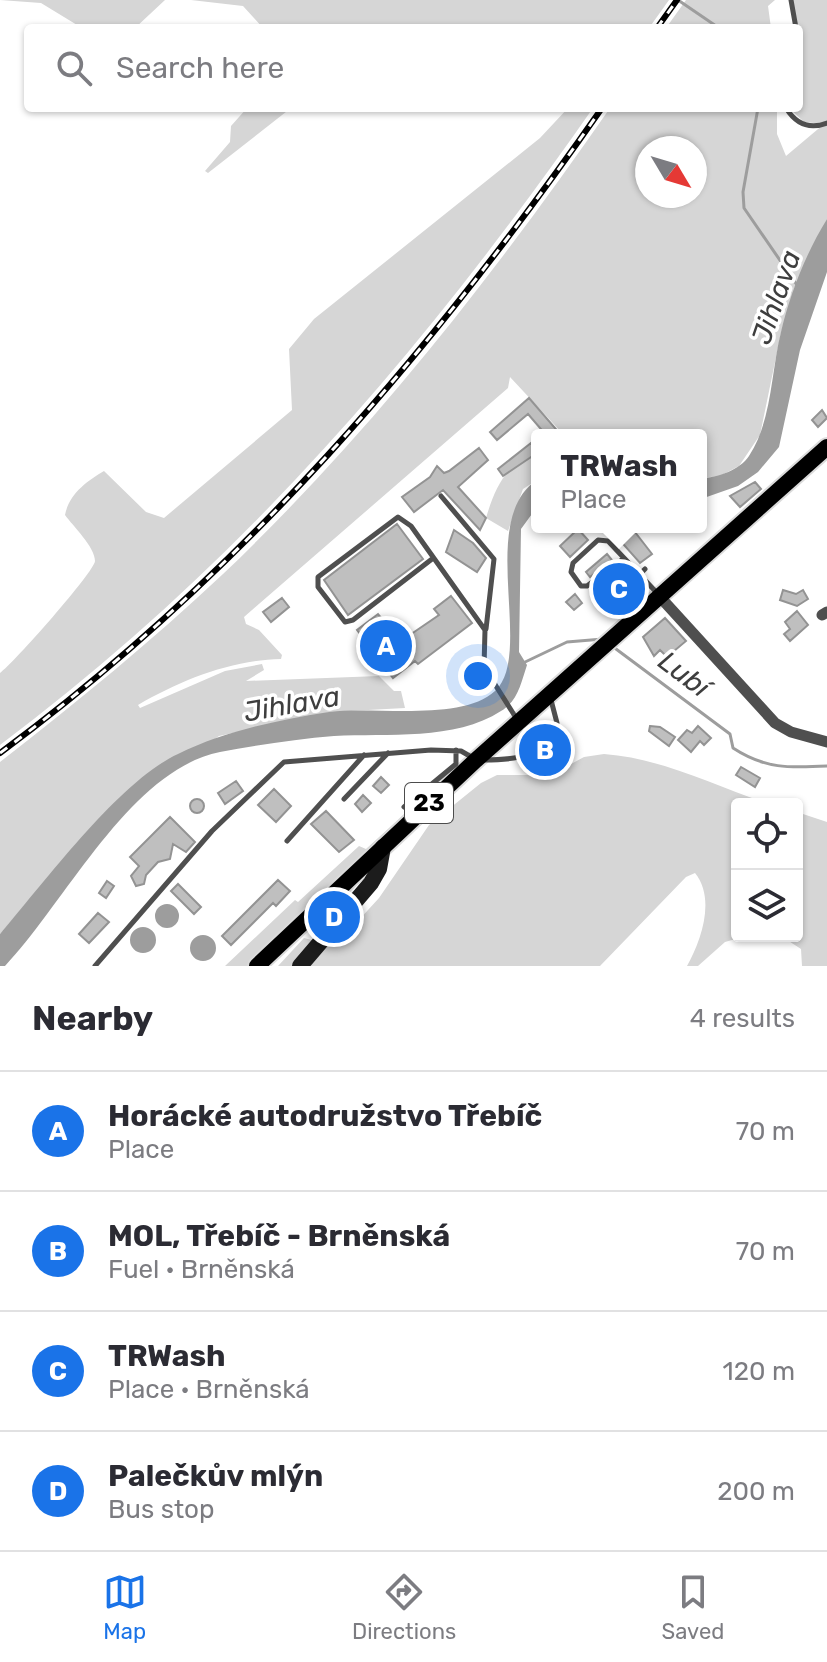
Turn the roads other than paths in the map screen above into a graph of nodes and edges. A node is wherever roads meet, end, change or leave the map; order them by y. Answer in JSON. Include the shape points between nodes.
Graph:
{"nodes":[{"id":1,"x":791,"y":0,"type":"edge"},
{"id":2,"x":795,"y":24,"type":"edge"},
{"id":3,"x":788,"y":112,"type":"edge"},
{"id":4,"x":827,"y":123,"type":"edge"},
{"id":5,"x":827,"y":447,"type":"edge"},
{"id":6,"x":441,"y":496,"type":"dead end"},
{"id":7,"x":432,"y":559,"type":"junction"},
{"id":8,"x":623,"y":559,"type":"junction"},
{"id":9,"x":630,"y":565,"type":"junction"},
{"id":10,"x":645,"y":569,"type":"dead end"},
{"id":11,"x":639,"y":575,"type":"junction"},
{"id":12,"x":645,"y":581,"type":"junction"},
{"id":13,"x":615,"y":586,"type":"dead end"},
{"id":14,"x":623,"y":593,"type":"dead end"},
{"id":15,"x":661,"y":598,"type":"junction"},
{"id":16,"x":485,"y":630,"type":"junction"},
{"id":17,"x":550,"y":695,"type":"junction"},
{"id":18,"x":514,"y":715,"type":"junction"},
{"id":19,"x":827,"y":742,"type":"edge"},
{"id":20,"x":456,"y":750,"type":"junction"},
{"id":21,"x":388,"y":752,"type":"junction"},
{"id":22,"x":365,"y":754,"type":"junction"},
{"id":23,"x":476,"y":760,"type":"junction"},
{"id":24,"x":344,"y":799,"type":"dead end"},
{"id":25,"x":404,"y":807,"type":"dead end"},
{"id":26,"x":287,"y":841,"type":"dead end"},
{"id":27,"x":383,"y":847,"type":"junction"},
{"id":28,"x":95,"y":966,"type":"edge"},
{"id":29,"x":257,"y":966,"type":"edge"},
{"id":30,"x":300,"y":966,"type":"edge"}],
"edges":[{"from":1,"to":2,"type":"lane"},
{"from":3,"to":4,"type":"lane","via":[[803,125]]},
{"from":5,"to":15,"type":"main road"},
{"from":6,"to":16,"type":"lane","via":[[494,559]]},
{"from":7,"to":7,"type":"lane","via":[[411,526],[398,517],[318,577],[318,587],[345,622]]},
{"from":7,"to":16,"type":"lane"},
{"from":8,"to":8,"type":"lane","via":[[608,541],[598,540],[573,563],[571,572],[587,586]]},
{"from":8,"to":9,"type":"lane"},
{"from":9,"to":11,"type":"lane"},
{"from":9,"to":13,"type":"lane","via":[[611,581]]},
{"from":10,"to":11,"type":"lane"},
{"from":11,"to":12,"type":"lane"},
{"from":12,"to":14,"type":"lane","via":[[627,598]]},
{"from":12,"to":15,"type":"lane"},
{"from":15,"to":17,"type":"main road"},
{"from":15,"to":19,"type":"street","via":[[775,723]]},
{"from":16,"to":18,"type":"lane","via":[[484,667]]},
{"from":17,"to":18,"type":"main road"},
{"from":17,"to":23,"type":"lane","via":[[557,723],[549,738],[523,759]]},
{"from":18,"to":23,"type":"main road"},
{"from":20,"to":21,"type":"lane"},
{"from":20,"to":23,"type":"lane"},
{"from":20,"to":25,"type":"lane","via":[[456,764]]},
{"from":21,"to":22,"type":"lane"},
{"from":21,"to":24,"type":"lane"},
{"from":22,"to":26,"type":"lane"},
{"from":22,"to":28,"type":"lane","via":[[284,762],[212,831]]},
{"from":23,"to":27,"type":"main road","number":"23"},
{"from":27,"to":29,"type":"main road","number":"23"},
{"from":27,"to":30,"type":"street","via":[[371,883]]}]}
